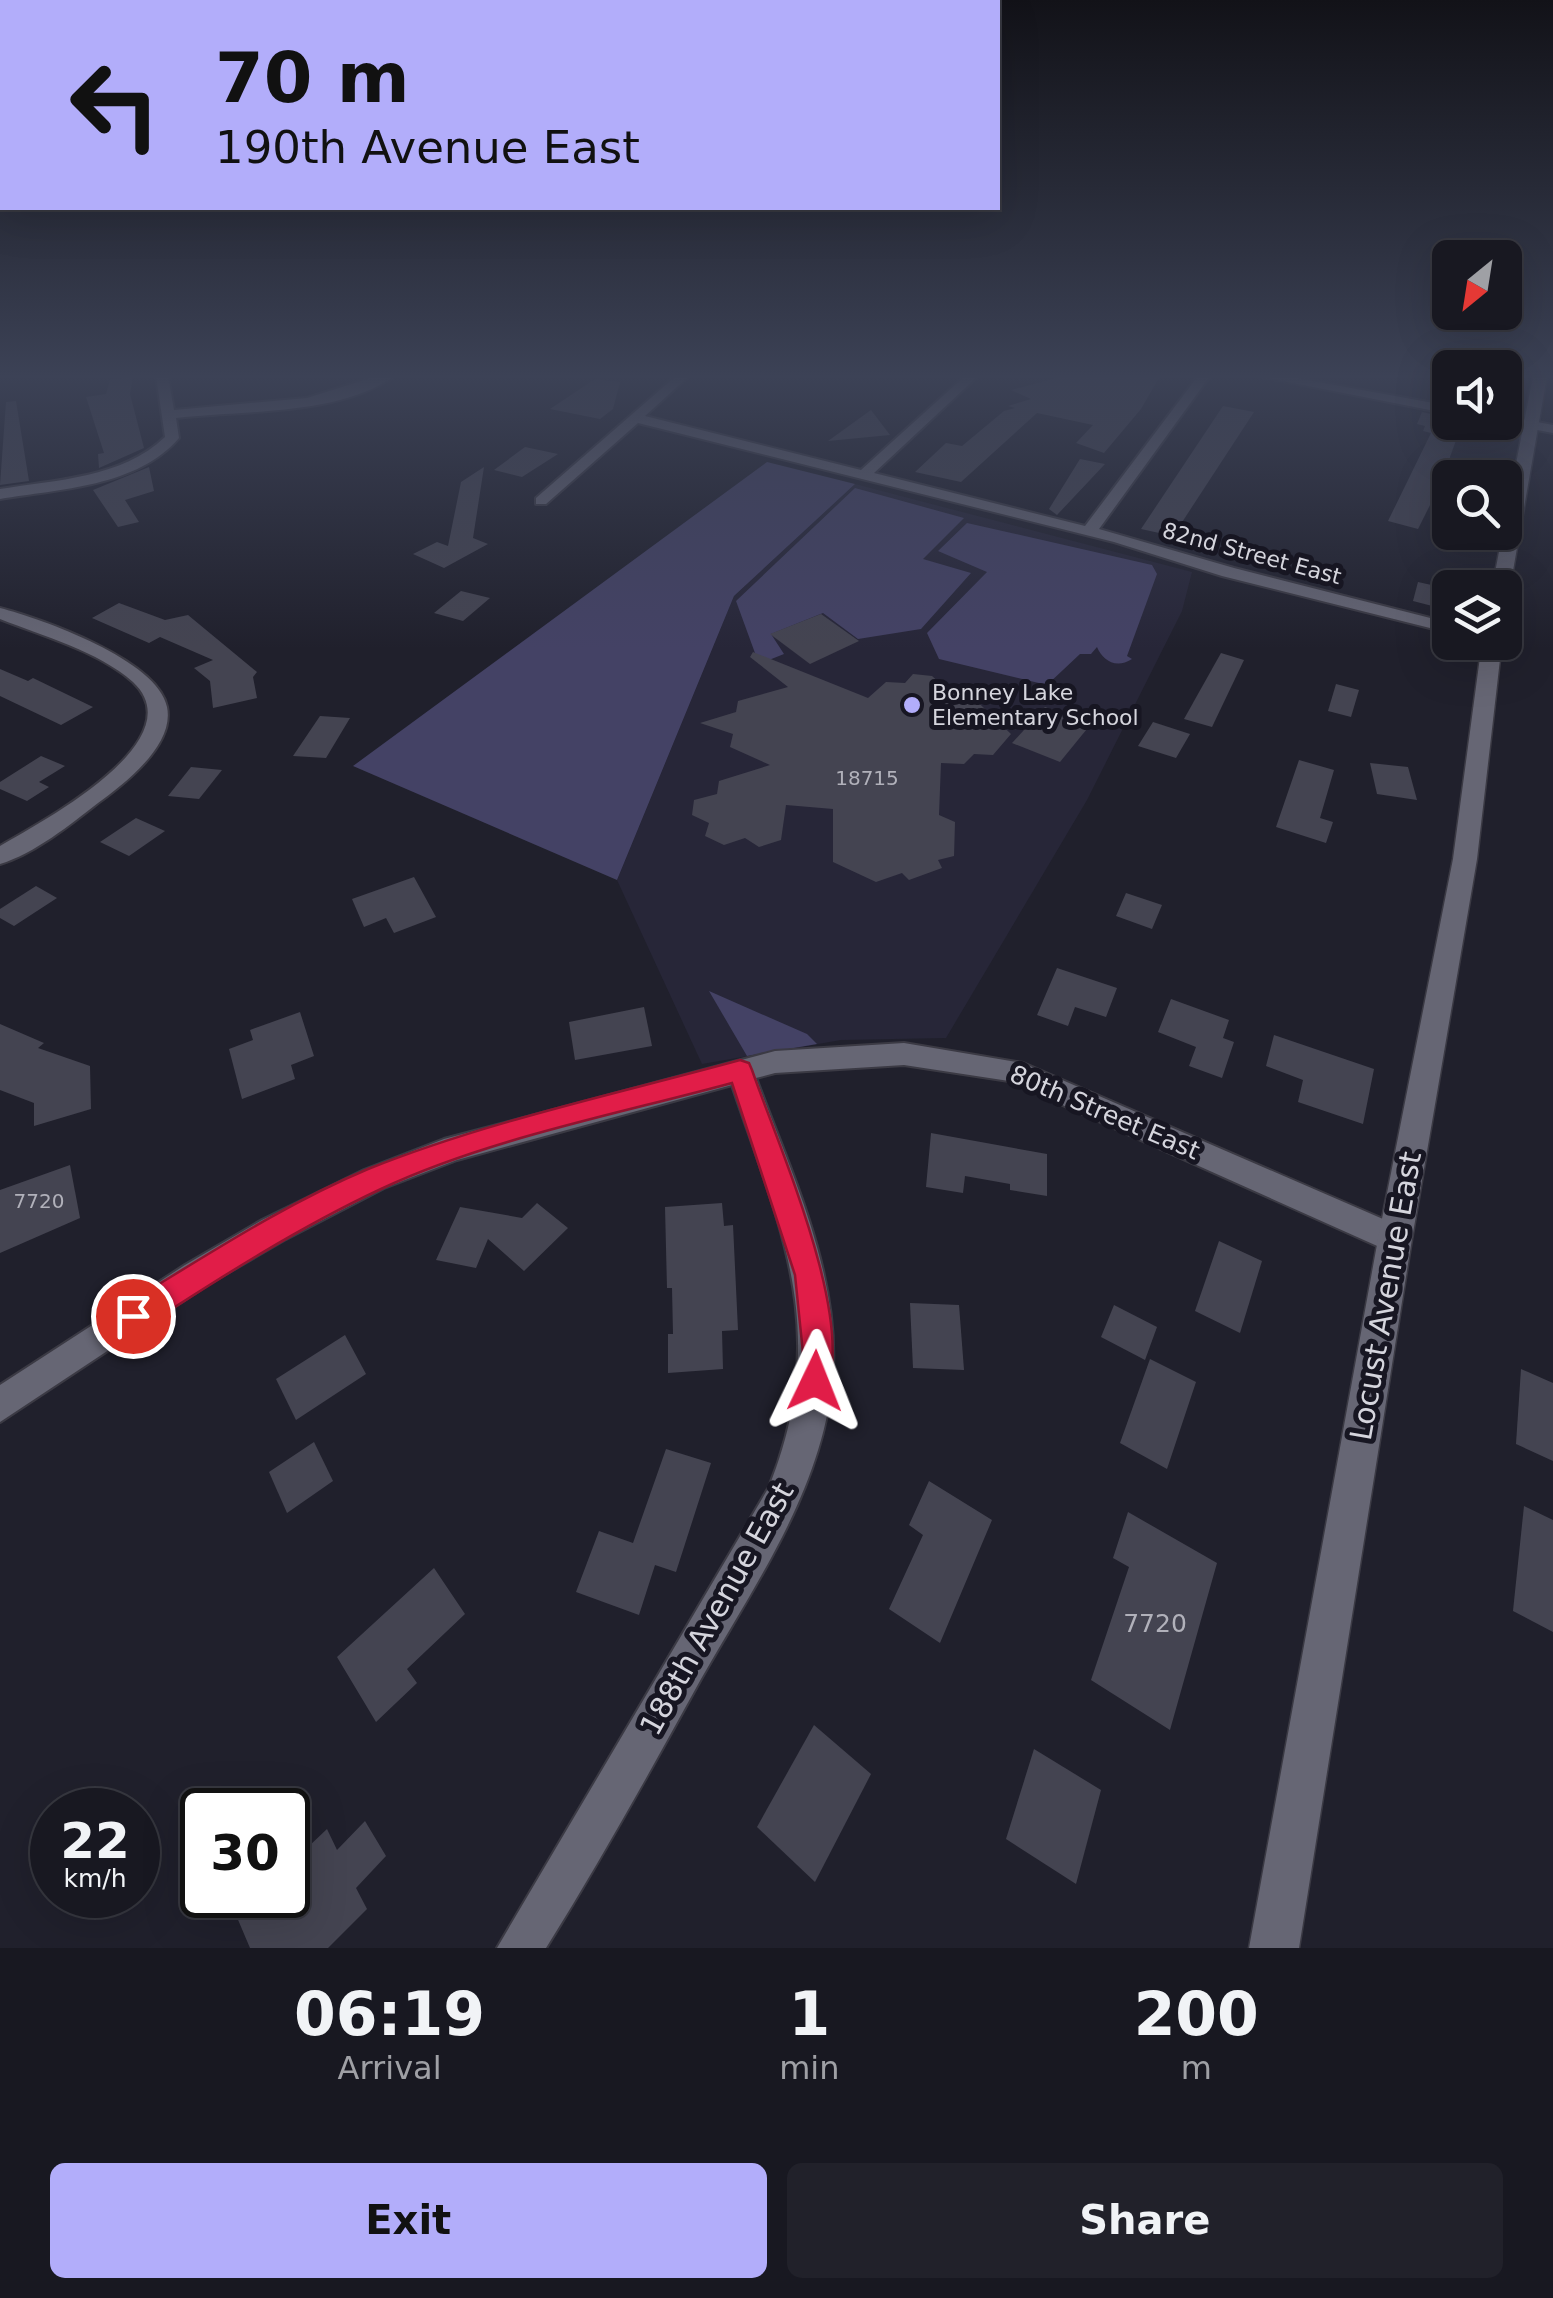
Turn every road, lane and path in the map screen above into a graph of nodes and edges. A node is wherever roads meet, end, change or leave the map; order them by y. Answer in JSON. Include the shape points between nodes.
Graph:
{"nodes":[{"id":1,"x":122,"y":467,"type":"edge"},
{"id":2,"x":580,"y":467,"type":"edge"},
{"id":3,"x":827,"y":467,"type":"edge"},
{"id":4,"x":873,"y":467,"type":"edge"},
{"id":5,"x":1136,"y":467,"type":"edge"},
{"id":6,"x":1524,"y":467,"type":"edge"},
{"id":7,"x":863,"y":476,"type":"junction"},
{"id":8,"x":0,"y":494,"type":"edge"},
{"id":9,"x":541,"y":501,"type":"dead end"},
{"id":10,"x":1088,"y":531,"type":"junction"},
{"id":11,"x":1505,"y":570,"type":"edge"},
{"id":12,"x":0,"y":613,"type":"edge"},
{"id":13,"x":1432,"y":623,"type":"edge"},
{"id":14,"x":1490,"y":660,"type":"edge"},
{"id":15,"x":0,"y":856,"type":"edge"},
{"id":16,"x":740,"y":1070,"type":"junction"},
{"id":17,"x":1395,"y":1238,"type":"junction"},
{"id":18,"x":0,"y":1405,"type":"edge"},
{"id":19,"x":520,"y":1948,"type":"edge"},
{"id":20,"x":1274,"y":1948,"type":"edge"}],
"edges":[{"from":1,"to":8,"type":"street"},
{"from":2,"to":9,"type":"street"},
{"from":3,"to":7,"type":"street","name":"82nd Street East"},
{"from":4,"to":7,"type":"street"},
{"from":5,"to":10,"type":"street"},
{"from":6,"to":11,"type":"street"},
{"from":7,"to":10,"type":"street","name":"82nd Street East"},
{"from":10,"to":13,"type":"street","name":"82nd Street East"},
{"from":12,"to":15,"type":"street","via":[[145,682],[157,703],[145,748],[119,778]]},
{"from":14,"to":17,"type":"street","name":"Locust Avenue East","via":[[1465,859]]},
{"from":16,"to":17,"type":"street","name":"80th Street East","via":[[904,1054],[1012,1071]]},
{"from":16,"to":18,"type":"street","name":"80th Street East","via":[[454,1148],[374,1179],[196,1275]]},
{"from":16,"to":19,"type":"street","name":"188th Avenue East","via":[[814,1300],[818,1353],[805,1439],[783,1498]]},
{"from":17,"to":20,"type":"street","name":"Locust Avenue East"}]}
